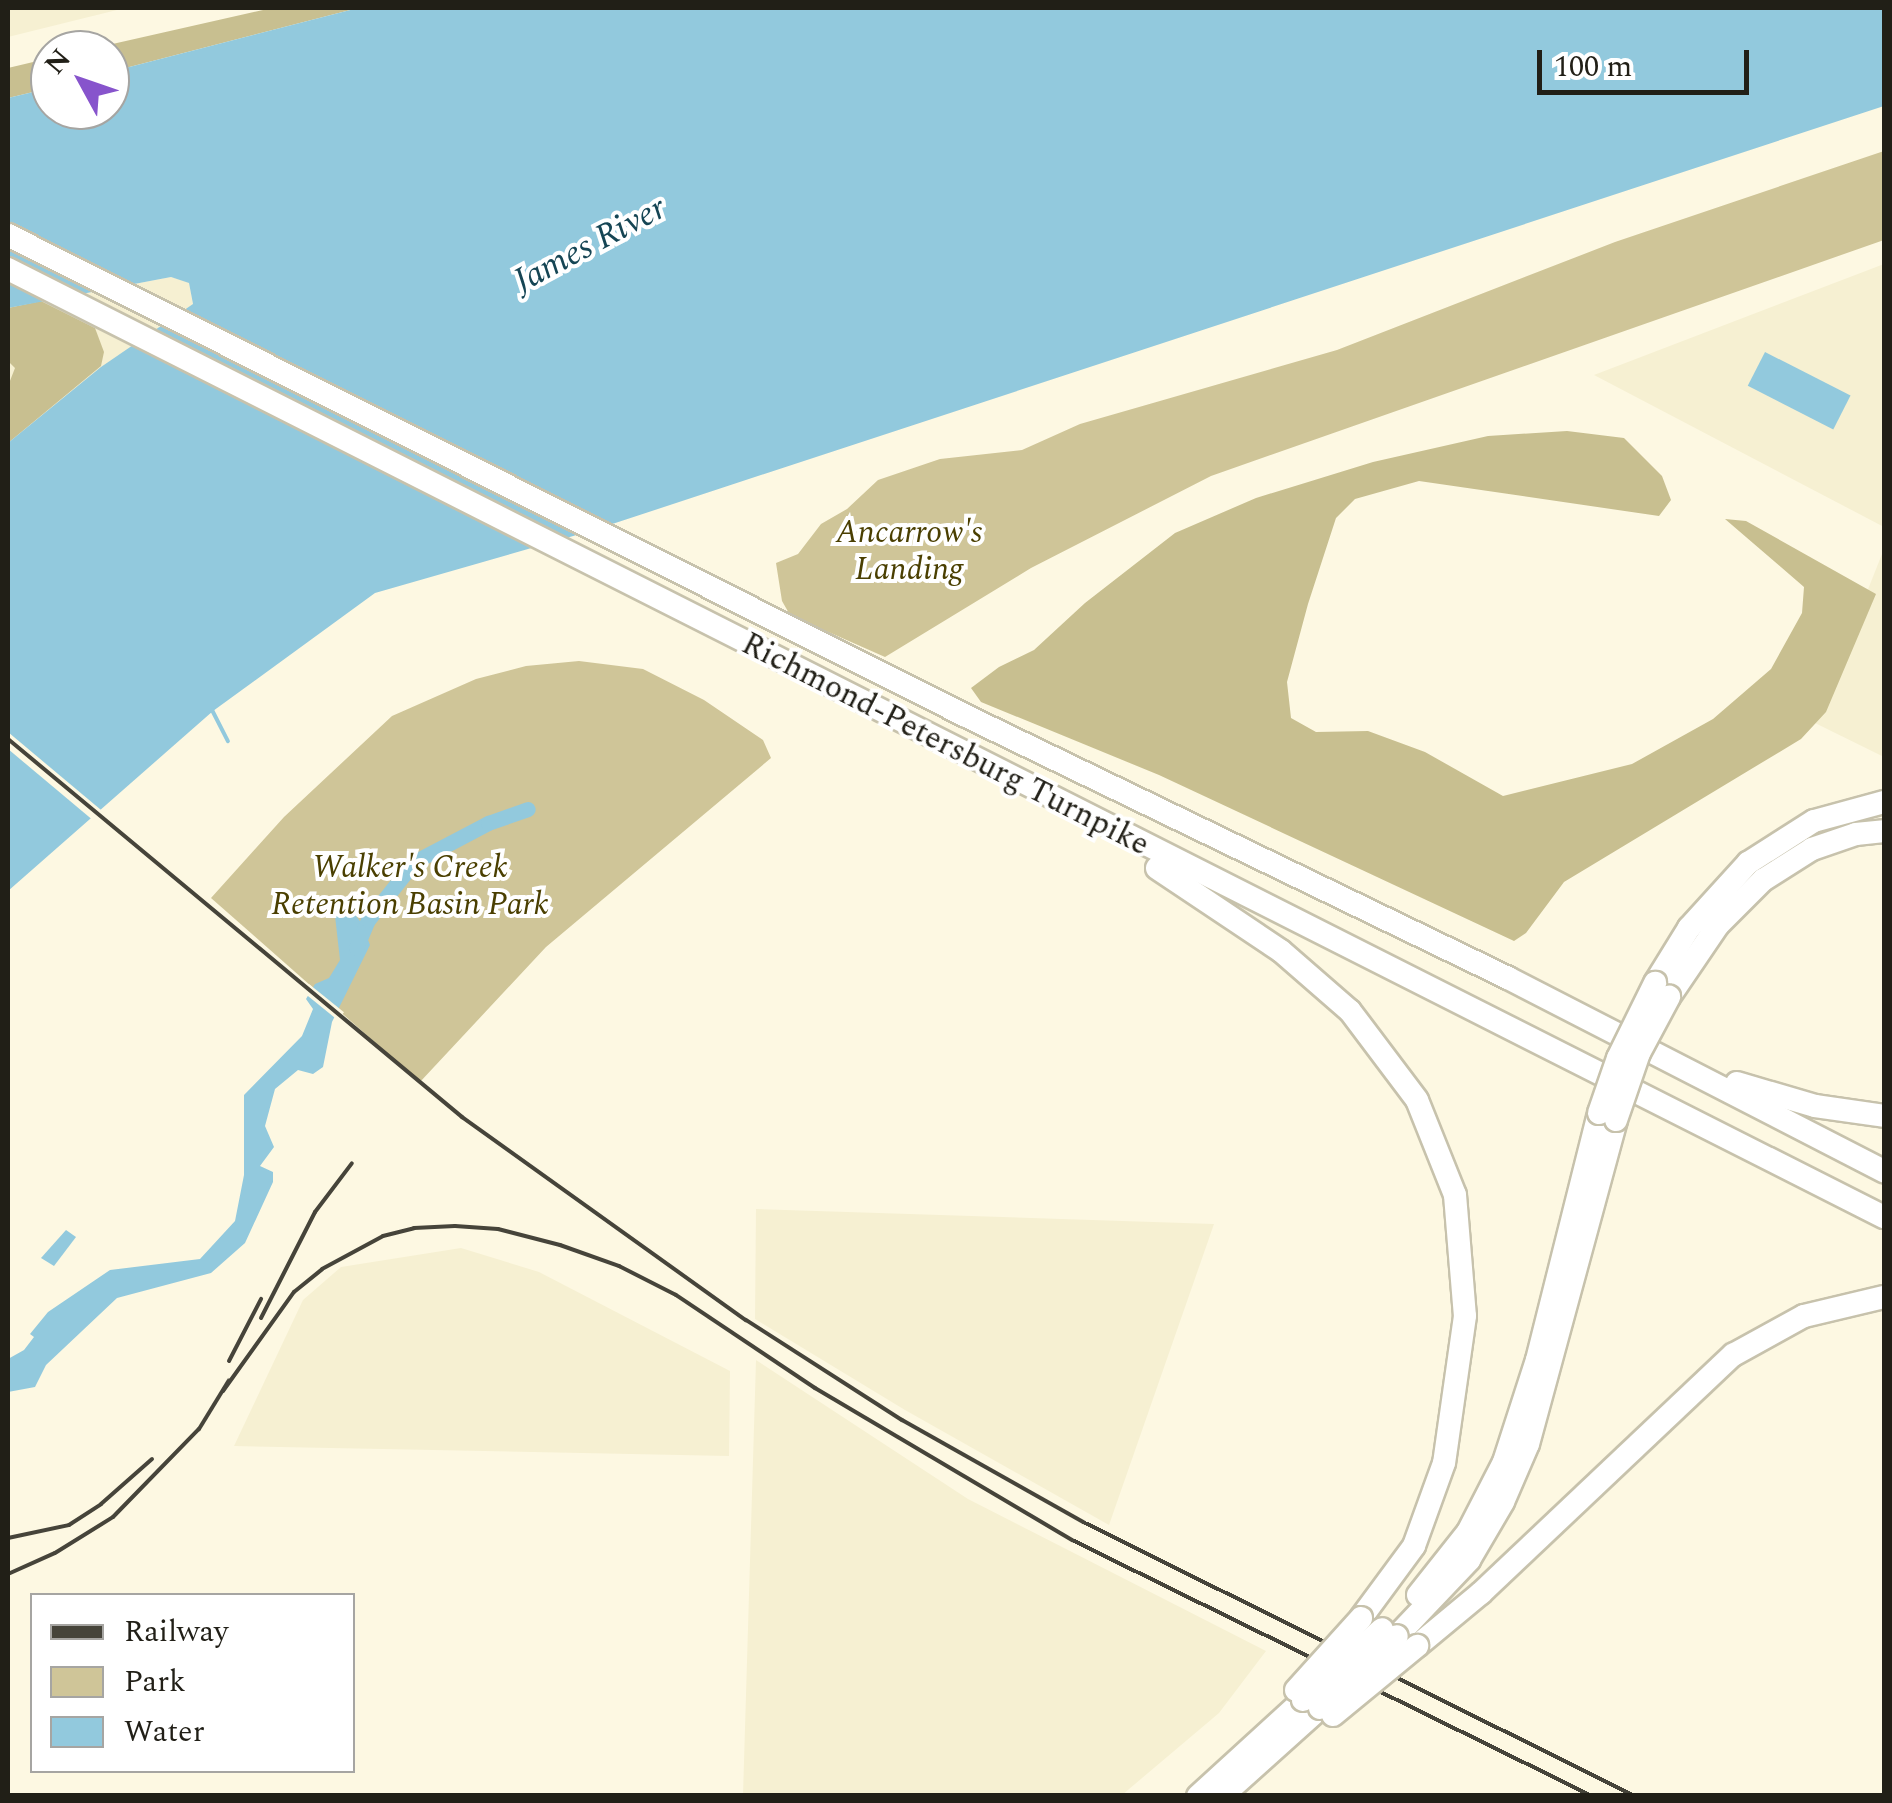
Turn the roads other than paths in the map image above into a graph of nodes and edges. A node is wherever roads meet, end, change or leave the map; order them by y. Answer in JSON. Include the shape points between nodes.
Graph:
{"nodes":[{"id":1,"x":8,"y":235,"type":"edge"},
{"id":2,"x":8,"y":270,"type":"edge"},
{"id":3,"x":1013,"y":780,"type":"junction"},
{"id":4,"x":1884,"y":802,"type":"edge"},
{"id":5,"x":1884,"y":831,"type":"edge"},
{"id":6,"x":1662,"y":990,"type":"junction"},
{"id":7,"x":1561,"y":1005,"type":"junction"},
{"id":8,"x":1884,"y":1116,"type":"edge"},
{"id":9,"x":1884,"y":1171,"type":"edge"},
{"id":10,"x":1884,"y":1217,"type":"edge"},
{"id":11,"x":1884,"y":1297,"type":"edge"},
{"id":12,"x":1399,"y":1637,"type":"junction"},
{"id":13,"x":1312,"y":1704,"type":"junction"},
{"id":14,"x":1198,"y":1796,"type":"edge"},
{"id":15,"x":1222,"y":1796,"type":"edge"},
{"id":16,"x":1236,"y":1796,"type":"edge"}],
"edges":[{"from":1,"to":7,"type":"highway","name":"Richmond-Petersburg Turnpike","via":[[964,715]]},
{"from":2,"to":3,"type":"highway","name":"Richmond-Petersburg Turnpike"},
{"from":3,"to":10,"type":"highway","name":"Richmond-Petersburg Turnpike"},
{"from":3,"to":13,"type":"highway","bridge":true,"via":[[1191,888],[1312,976],[1375,1040],[1417,1100],[1455,1194],[1464,1267],[1460,1373],[1444,1463],[1396,1574],[1361,1618]]},
{"from":4,"to":6,"type":"highway","via":[[1814,821],[1748,863],[1698,917]]},
{"from":5,"to":6,"type":"highway","via":[[1812,849],[1763,880]]},
{"from":6,"to":12,"type":"highway","bridge":true,"via":[[1607,1117],[1528,1444],[1469,1560]]},
{"from":7,"to":8,"type":"highway","via":[[1753,1088]]},
{"from":7,"to":9,"type":"highway","name":"Richmond-Petersburg Turnpike"},
{"from":11,"to":12,"type":"highway","via":[[1804,1316],[1733,1355],[1495,1580]]},
{"from":12,"to":13,"type":"highway","bridge":true},
{"from":12,"to":13,"type":"highway","bridge":true},
{"from":13,"to":14,"type":"highway"},
{"from":13,"to":15,"type":"highway"},
{"from":13,"to":16,"type":"highway"}]}
